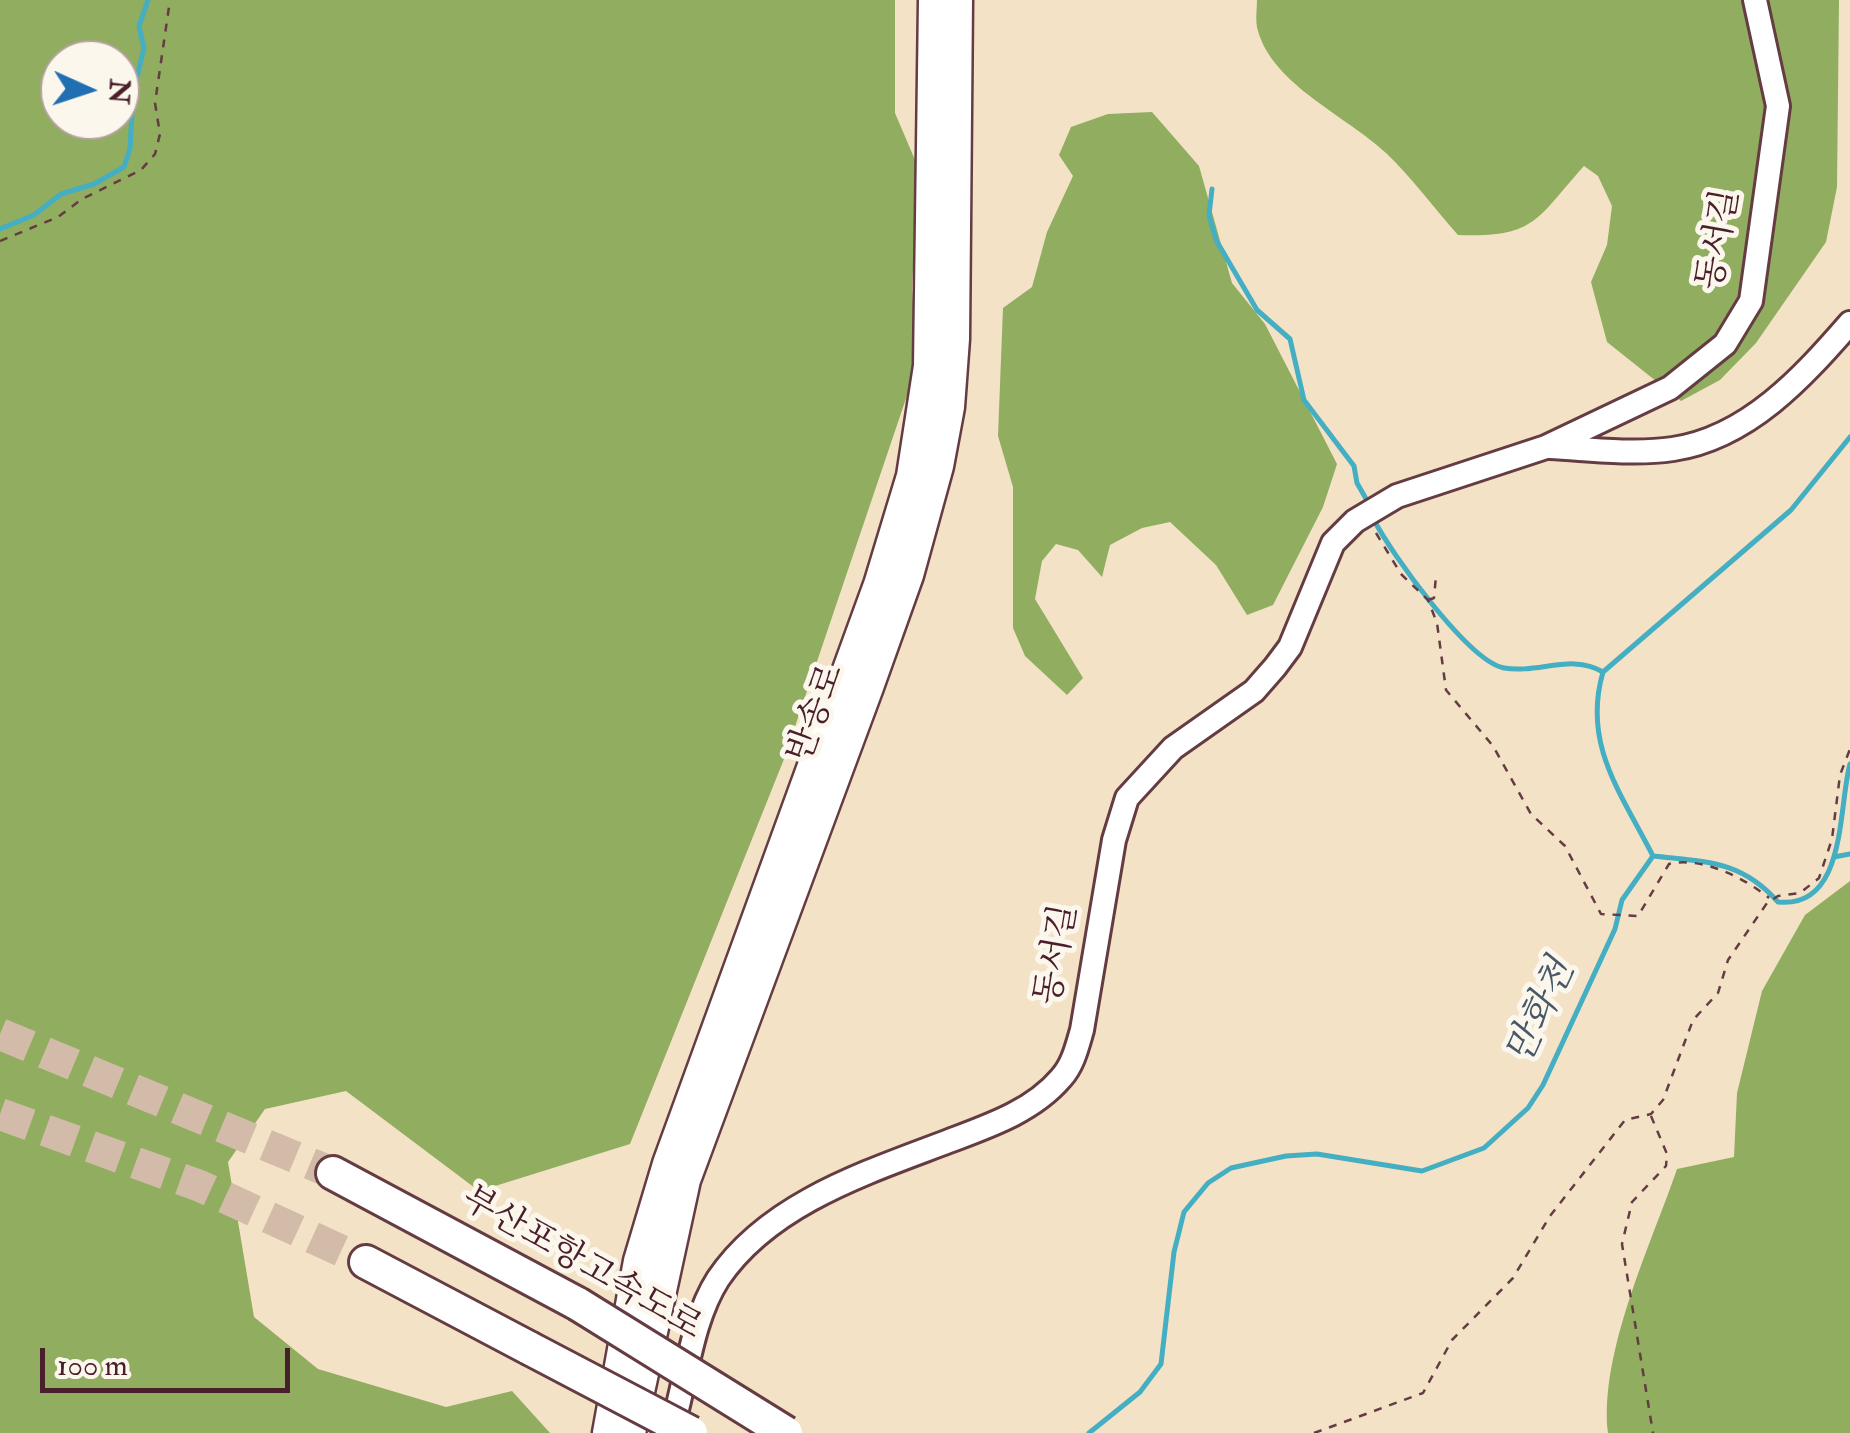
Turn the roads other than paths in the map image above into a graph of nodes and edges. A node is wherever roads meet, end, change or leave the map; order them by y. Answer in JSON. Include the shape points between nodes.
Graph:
{"nodes":[{"id":1,"x":934,"y":0,"type":"edge"},
{"id":2,"x":957,"y":0,"type":"edge"},
{"id":3,"x":1754,"y":0,"type":"edge"},
{"id":4,"x":1850,"y":322,"type":"edge"},
{"id":5,"x":1596,"y":424,"type":"junction"},
{"id":6,"x":1546,"y":447,"type":"junction"},
{"id":7,"x":1602,"y":450,"type":"junction"},
{"id":8,"x":333,"y":1173,"type":"tunnel mouth"},
{"id":9,"x":366,"y":1262,"type":"tunnel mouth"},
{"id":10,"x":620,"y":1427,"type":"edge"},
{"id":11,"x":690,"y":1433,"type":"edge"},
{"id":12,"x":786,"y":1433,"type":"edge"}],
"edges":[{"from":1,"to":10,"type":"main road","name":"반송로","via":[[928,366],[912,476],[879,586],[668,1164],[640,1261]]},
{"from":2,"to":10,"type":"main road","name":"반송로","via":[[954,339],[938,466],[908,575],[684,1180]]},
{"from":3,"to":5,"type":"street","name":"동서길","via":[[1778,106],[1751,300],[1726,344],[1670,388]]},
{"from":4,"to":7,"type":"street","name":"동서길","via":[[1780,397],[1721,434],[1670,450]]},
{"from":5,"to":6,"type":"street","name":"동서길"},
{"from":5,"to":7,"type":"street"},
{"from":6,"to":7,"type":"street","name":"동서길"},
{"from":6,"to":10,"type":"street","name":"동서길","via":[[1397,496],[1333,543],[1290,647],[1275,667],[1254,691],[1173,748],[1127,798],[1082,1030],[1062,1078],[1011,1116],[854,1177],[779,1218],[719,1278],[704,1306],[670,1425]]},
{"from":8,"to":12,"type":"highway","name":"부산포항고속도로","bridge":true,"via":[[578,1304]]},
{"from":9,"to":11,"type":"highway","bridge":true}]}
